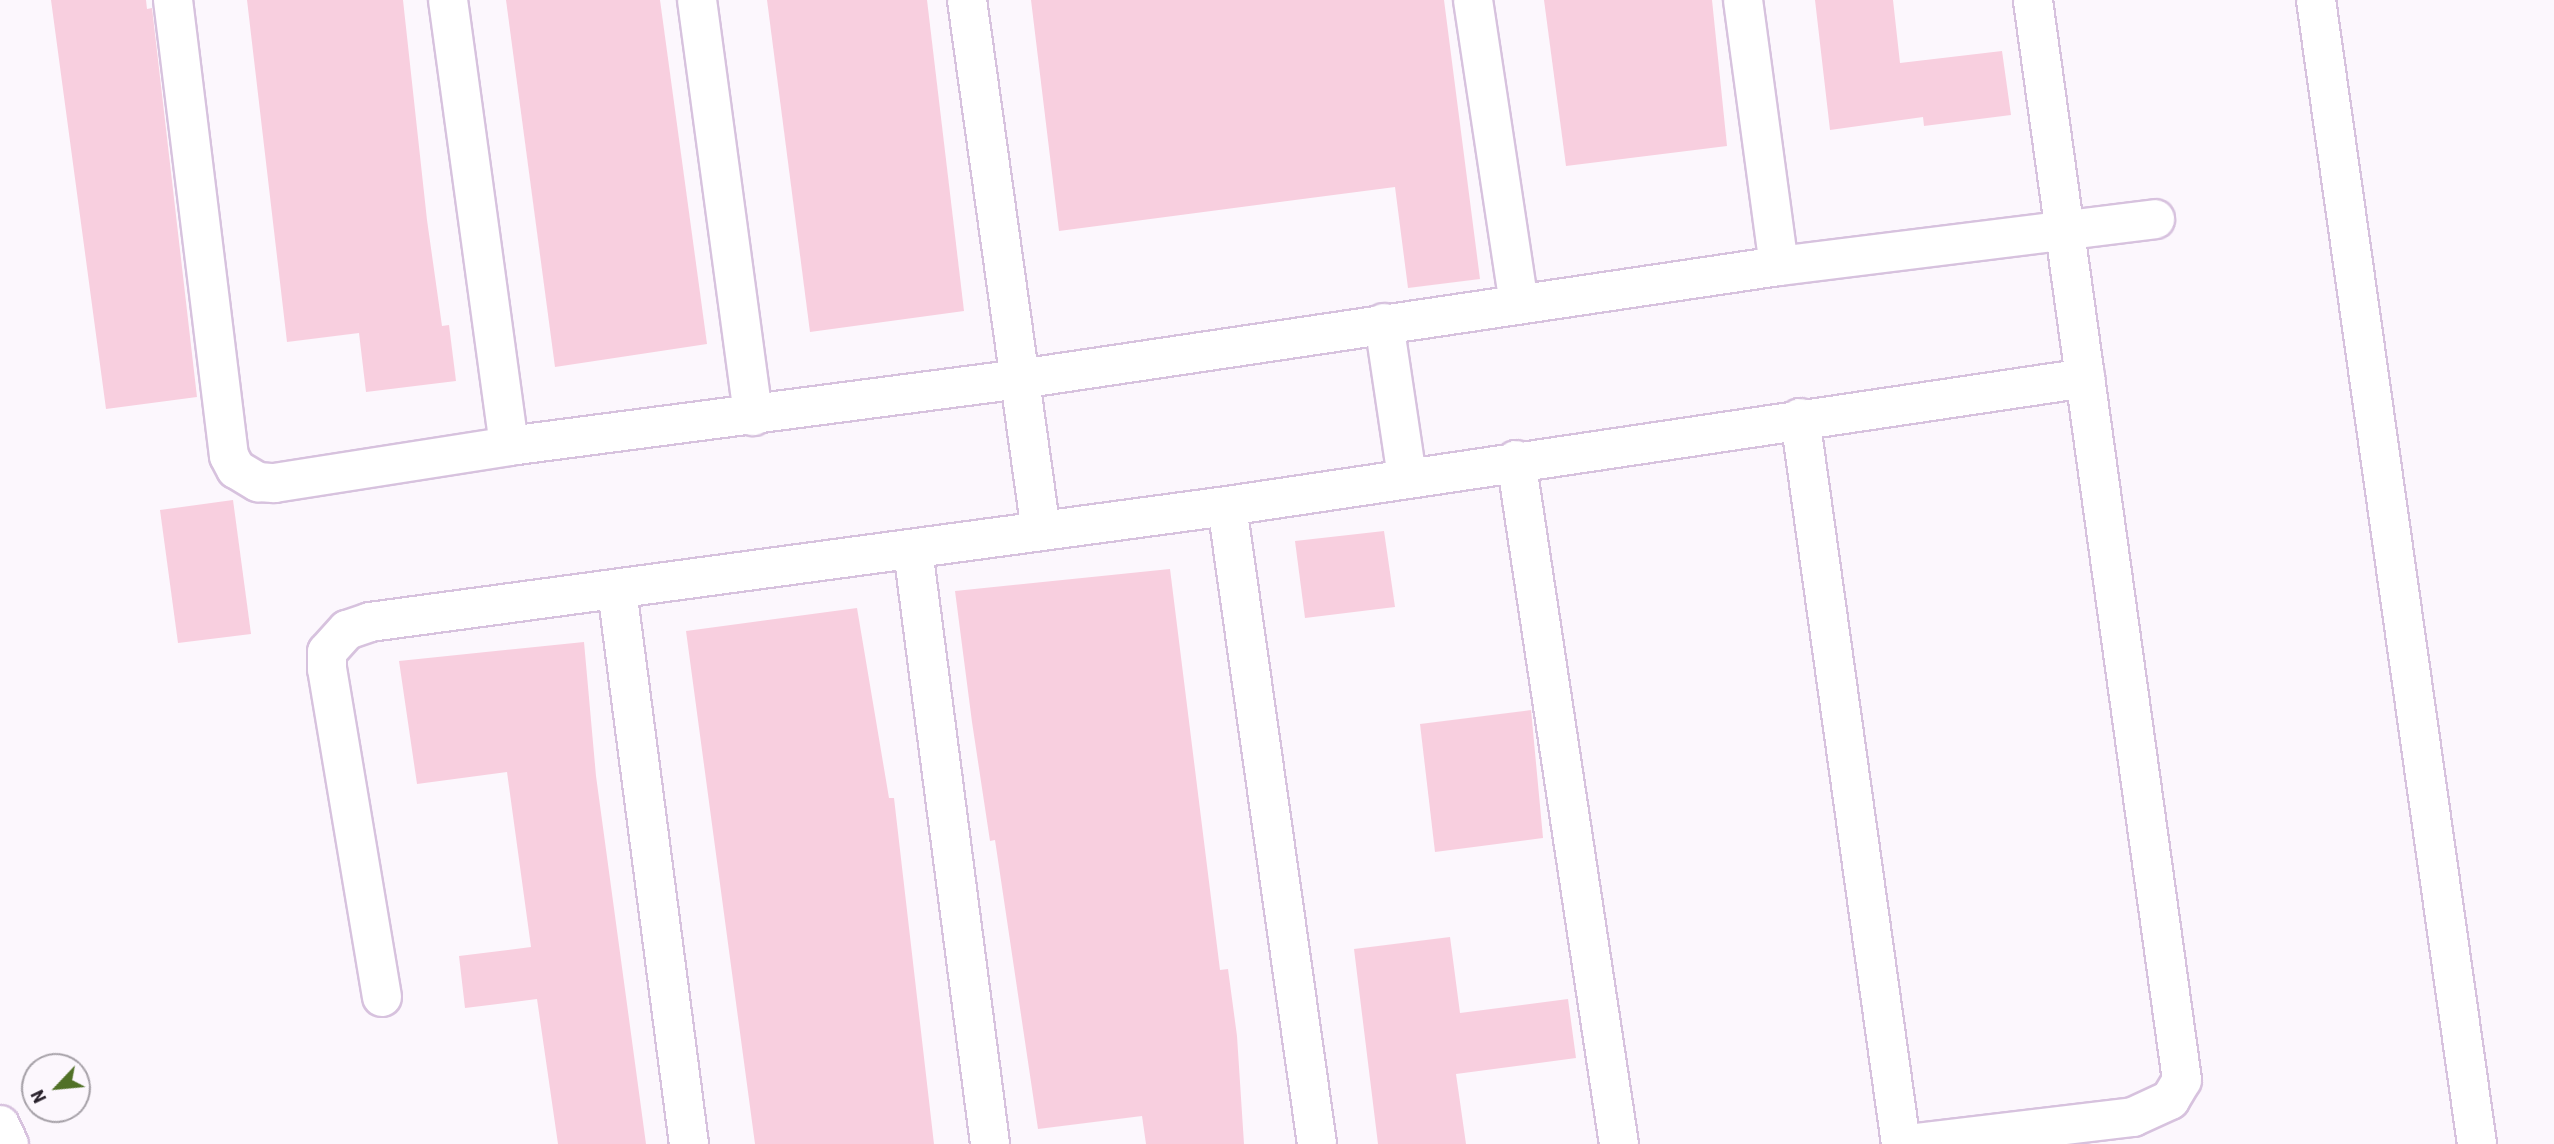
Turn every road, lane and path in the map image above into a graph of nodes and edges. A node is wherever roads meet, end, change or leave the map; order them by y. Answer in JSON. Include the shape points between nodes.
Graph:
{"nodes":[{"id":1,"x":173,"y":0,"type":"edge"},
{"id":2,"x":448,"y":0,"type":"edge"},
{"id":3,"x":697,"y":0,"type":"edge"},
{"id":4,"x":967,"y":0,"type":"edge"},
{"id":5,"x":1473,"y":0,"type":"edge"},
{"id":6,"x":1743,"y":0,"type":"edge"},
{"id":7,"x":2033,"y":0,"type":"edge"},
{"id":8,"x":2316,"y":0,"type":"edge"},
{"id":9,"x":2155,"y":219,"type":"dead end"},
{"id":10,"x":2064,"y":227,"type":"junction"},
{"id":11,"x":1779,"y":266,"type":"junction"},
{"id":12,"x":1519,"y":303,"type":"junction"},
{"id":13,"x":1384,"y":323,"type":"junction"},
{"id":14,"x":2085,"y":377,"type":"junction"},
{"id":15,"x":1020,"y":379,"type":"junction"},
{"id":16,"x":753,"y":416,"type":"junction"},
{"id":17,"x":1800,"y":418,"type":"junction"},
{"id":18,"x":509,"y":446,"type":"junction"},
{"id":19,"x":1516,"y":460,"type":"junction"},
{"id":20,"x":1407,"y":476,"type":"junction"},
{"id":21,"x":1227,"y":506,"type":"junction"},
{"id":22,"x":1041,"y":531,"type":"junction"},
{"id":23,"x":913,"y":550,"type":"junction"},
{"id":24,"x":617,"y":590,"type":"junction"},
{"id":25,"x":382,"y":997,"type":"dead end"},
{"id":26,"x":0,"y":1125,"type":"edge"},
{"id":27,"x":9,"y":1144,"type":"edge"},
{"id":28,"x":689,"y":1144,"type":"edge"},
{"id":29,"x":990,"y":1144,"type":"edge"},
{"id":30,"x":1317,"y":1144,"type":"edge"},
{"id":31,"x":1619,"y":1144,"type":"edge"},
{"id":32,"x":1901,"y":1144,"type":"edge"},
{"id":33,"x":1907,"y":1144,"type":"edge"},
{"id":34,"x":2477,"y":1144,"type":"edge"}],
"edges":[{"from":1,"to":18,"type":"street","via":[[229,456],[236,469],[246,478],[274,483]]},
{"from":2,"to":18,"type":"street"},
{"from":3,"to":16,"type":"street"},
{"from":4,"to":15,"type":"street"},
{"from":5,"to":12,"type":"street"},
{"from":6,"to":11,"type":"street"},
{"from":7,"to":10,"type":"street"},
{"from":8,"to":34,"type":"street"},
{"from":9,"to":10,"type":"street"},
{"from":10,"to":11,"type":"street"},
{"from":10,"to":14,"type":"street"},
{"from":11,"to":12,"type":"street"},
{"from":12,"to":13,"type":"street"},
{"from":13,"to":15,"type":"street"},
{"from":13,"to":20,"type":"street"},
{"from":14,"to":17,"type":"street"},
{"from":14,"to":33,"type":"street","via":[[2182,1080],[2170,1100],[2133,1116]]},
{"from":15,"to":16,"type":"street"},
{"from":15,"to":22,"type":"street"},
{"from":16,"to":18,"type":"street"},
{"from":17,"to":19,"type":"street"},
{"from":17,"to":32,"type":"street"},
{"from":19,"to":20,"type":"street"},
{"from":19,"to":31,"type":"street"},
{"from":20,"to":21,"type":"street"},
{"from":21,"to":22,"type":"street"},
{"from":21,"to":30,"type":"street"},
{"from":22,"to":23,"type":"street"},
{"from":23,"to":24,"type":"street"},
{"from":23,"to":29,"type":"street"},
{"from":24,"to":25,"type":"street","via":[[370,622],[347,629],[327,652]]},
{"from":24,"to":28,"type":"street"},
{"from":26,"to":27,"type":"street"}]}
